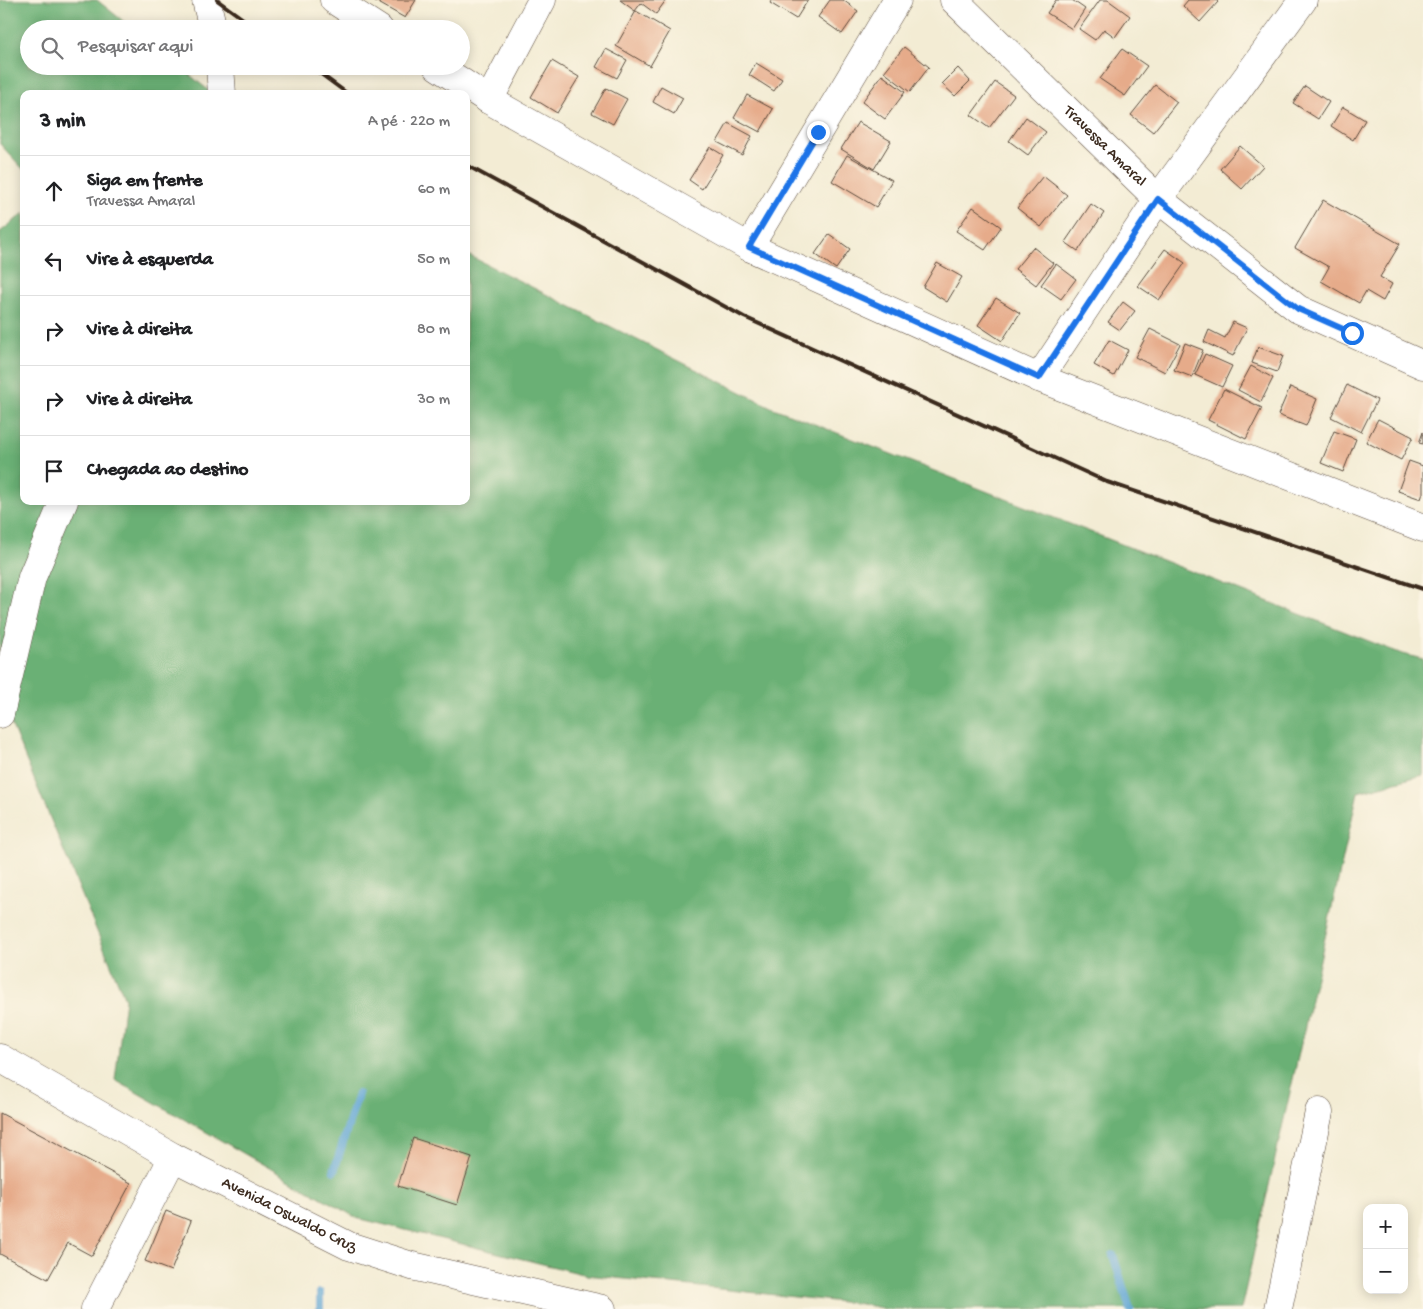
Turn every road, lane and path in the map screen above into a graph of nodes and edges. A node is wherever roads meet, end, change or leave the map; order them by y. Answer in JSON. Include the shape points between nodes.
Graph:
{"nodes":[{"id":1,"x":206,"y":0,"type":"edge"},
{"id":2,"x":334,"y":0,"type":"edge"},
{"id":3,"x":542,"y":0,"type":"edge"},
{"id":4,"x":897,"y":0,"type":"edge"},
{"id":5,"x":954,"y":0,"type":"edge"},
{"id":6,"x":1303,"y":0,"type":"edge"},
{"id":7,"x":211,"y":20,"type":"edge"},
{"id":8,"x":365,"y":20,"type":"edge"},
{"id":9,"x":221,"y":75,"type":"edge"},
{"id":10,"x":451,"y":75,"type":"edge"},
{"id":11,"x":222,"y":90,"type":"edge"},
{"id":12,"x":489,"y":100,"type":"junction"},
{"id":13,"x":1158,"y":199,"type":"junction"},
{"id":14,"x":749,"y":247,"type":"junction"},
{"id":15,"x":1423,"y":365,"type":"edge"},
{"id":16,"x":1039,"y":378,"type":"junction"},
{"id":17,"x":62,"y":505,"type":"edge"},
{"id":18,"x":1423,"y":528,"type":"edge"},
{"id":19,"x":0,"y":714,"type":"edge"},
{"id":20,"x":0,"y":1058,"type":"edge"},
{"id":21,"x":1319,"y":1112,"type":"dead end"},
{"id":22,"x":173,"y":1157,"type":"junction"},
{"id":23,"x":95,"y":1309,"type":"edge"},
{"id":24,"x":602,"y":1309,"type":"edge"},
{"id":25,"x":1278,"y":1309,"type":"edge"}],
"edges":[{"from":1,"to":7,"type":"street"},
{"from":2,"to":8,"type":"street"},
{"from":3,"to":12,"type":"street"},
{"from":4,"to":14,"type":"street"},
{"from":5,"to":13,"type":"street","name":"Travessa Amaral"},
{"from":6,"to":13,"type":"street"},
{"from":9,"to":11,"type":"street"},
{"from":10,"to":12,"type":"street"},
{"from":12,"to":14,"type":"street"},
{"from":13,"to":15,"type":"street","name":"Travessa Amaral","via":[[1298,309]]},
{"from":13,"to":16,"type":"street"},
{"from":14,"to":16,"type":"street"},
{"from":16,"to":18,"type":"street"},
{"from":17,"to":19,"type":"street","via":[[32,577]]},
{"from":20,"to":22,"type":"street","name":"Avenida Oswaldo Cruz"},
{"from":21,"to":25,"type":"street"},
{"from":22,"to":23,"type":"street"},
{"from":22,"to":24,"type":"street","name":"Avenida Oswaldo Cruz","via":[[349,1246],[412,1266]]}]}
